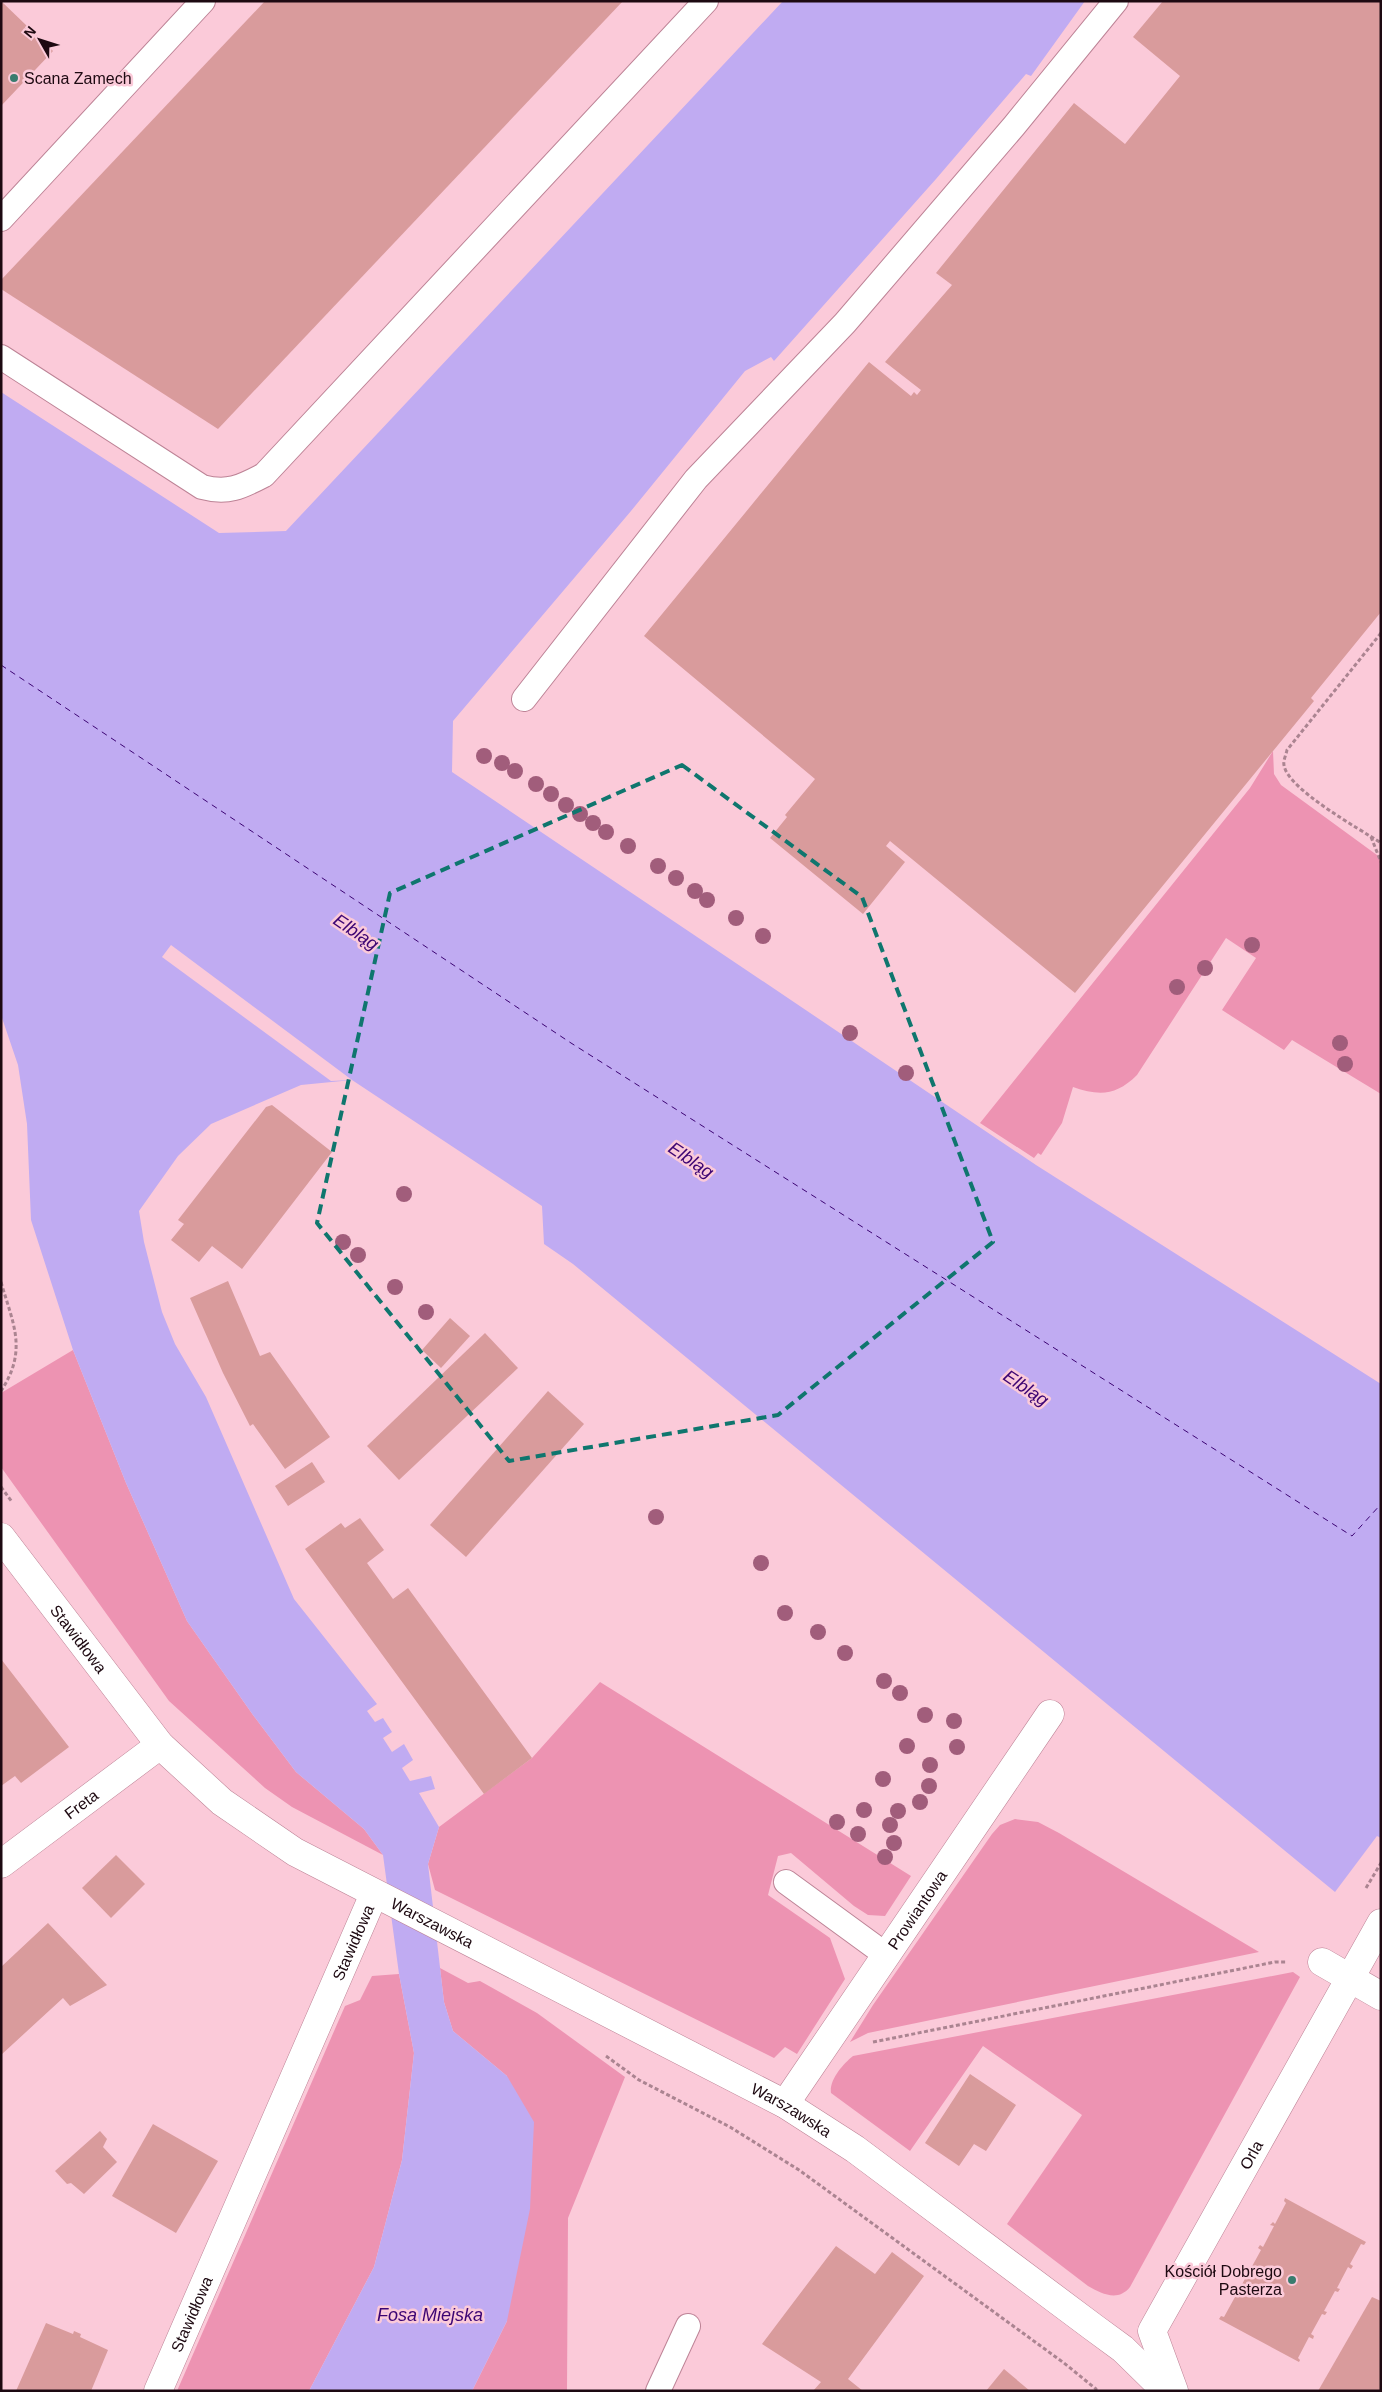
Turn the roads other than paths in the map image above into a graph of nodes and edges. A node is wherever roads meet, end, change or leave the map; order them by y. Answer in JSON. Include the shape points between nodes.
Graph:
{"nodes":[{"id":1,"x":203,"y":1,"type":"edge"},
{"id":2,"x":706,"y":1,"type":"edge"},
{"id":3,"x":1116,"y":1,"type":"edge"},
{"id":4,"x":1,"y":219,"type":"edge"},
{"id":5,"x":1,"y":357,"type":"edge"},
{"id":6,"x":524,"y":700,"type":"dead end"},
{"id":7,"x":1,"y":1537,"type":"edge"},
{"id":8,"x":1050,"y":1714,"type":"dead end"},
{"id":9,"x":160,"y":1745,"type":"junction"},
{"id":10,"x":1,"y":1864,"type":"edge"},
{"id":11,"x":786,"y":1882,"type":"dead end"},
{"id":12,"x":374,"y":1894,"type":"junction"},
{"id":13,"x":1381,"y":1923,"type":"edge"},
{"id":14,"x":886,"y":1955,"type":"junction"},
{"id":15,"x":1322,"y":1962,"type":"road end"},
{"id":16,"x":1349,"y":1978,"type":"junction"},
{"id":17,"x":1381,"y":1996,"type":"edge"},
{"id":18,"x":785,"y":2104,"type":"junction"},
{"id":19,"x":688,"y":2326,"type":"dead end"},
{"id":20,"x":158,"y":2391,"type":"edge"},
{"id":21,"x":658,"y":2391,"type":"edge"},
{"id":22,"x":1166,"y":2391,"type":"edge"},
{"id":23,"x":1174,"y":2391,"type":"edge"}],
"edges":[{"from":1,"to":4,"type":"lane"},
{"from":2,"to":5,"type":"lane","via":[[264,475],[219,492],[202,487]]},
{"from":3,"to":6,"type":"lane","via":[[1014,126],[844,323],[696,479]]},
{"from":7,"to":9,"type":"street","name":"Stawidłowa"},
{"from":8,"to":14,"type":"street","name":"Prowiantowa"},
{"from":9,"to":10,"type":"street","name":"Freta"},
{"from":9,"to":12,"type":"street","name":"Stawidłowa","via":[[222,1802],[295,1852]]},
{"from":11,"to":14,"type":"lane"},
{"from":12,"to":18,"type":"street","name":"Warszawska"},
{"from":12,"to":20,"type":"street","name":"Stawidłowa"},
{"from":13,"to":16,"type":"street","name":"Orla"},
{"from":14,"to":18,"type":"street","name":"Prowiantowa"},
{"from":15,"to":16,"type":"street"},
{"from":16,"to":17,"type":"street"},
{"from":16,"to":23,"type":"street","name":"Orla","via":[[1152,2331]]},
{"from":18,"to":22,"type":"street","name":"Warszawska","via":[[855,2149],[1093,2326],[1123,2349]]},
{"from":19,"to":21,"type":"lane"}]}
